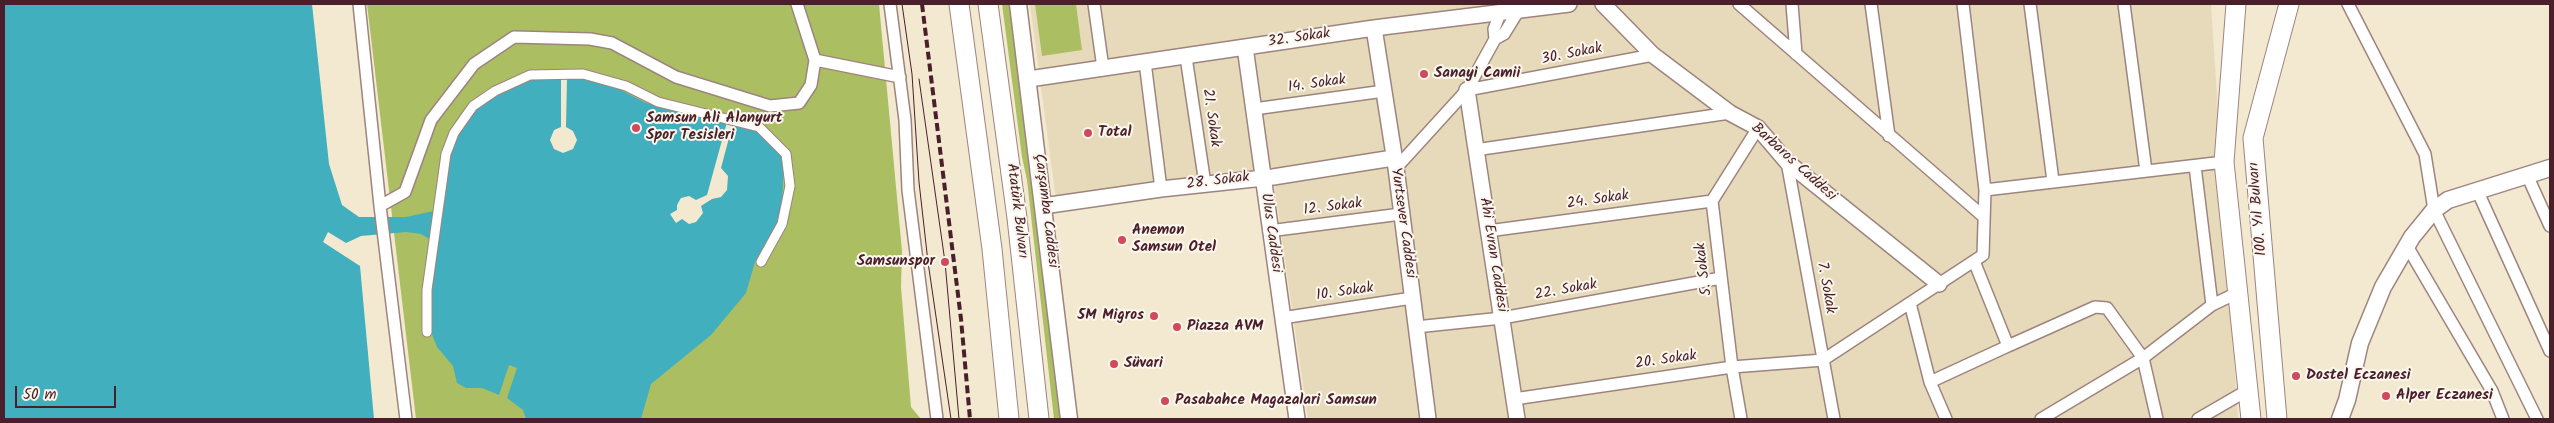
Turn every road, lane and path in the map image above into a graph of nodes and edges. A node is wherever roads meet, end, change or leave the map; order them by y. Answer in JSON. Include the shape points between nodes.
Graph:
{"nodes":[{"id":1,"x":359,"y":4,"type":"edge"},
{"id":2,"x":797,"y":4,"type":"edge"},
{"id":3,"x":890,"y":4,"type":"edge"},
{"id":4,"x":959,"y":4,"type":"edge"},
{"id":5,"x":988,"y":4,"type":"edge"},
{"id":6,"x":1018,"y":4,"type":"edge"},
{"id":7,"x":1094,"y":4,"type":"edge"},
{"id":8,"x":1569,"y":4,"type":"edge"},
{"id":9,"x":1603,"y":4,"type":"edge"},
{"id":10,"x":1739,"y":4,"type":"edge"},
{"id":11,"x":1792,"y":4,"type":"edge"},
{"id":12,"x":1871,"y":4,"type":"edge"},
{"id":13,"x":1963,"y":4,"type":"edge"},
{"id":14,"x":2030,"y":4,"type":"edge"},
{"id":15,"x":2124,"y":4,"type":"edge"},
{"id":16,"x":2236,"y":4,"type":"edge"},
{"id":17,"x":2289,"y":4,"type":"edge"},
{"id":18,"x":2348,"y":4,"type":"edge"},
{"id":19,"x":1522,"y":6,"type":"edge"},
{"id":20,"x":1502,"y":8,"type":"edge"},
{"id":21,"x":1374,"y":28,"type":"junction"},
{"id":22,"x":1495,"y":39,"type":"junction"},
{"id":23,"x":1245,"y":47,"type":"junction"},
{"id":24,"x":1796,"y":54,"type":"junction"},
{"id":25,"x":1653,"y":55,"type":"junction"},
{"id":26,"x":1186,"y":57,"type":"junction"},
{"id":27,"x":815,"y":60,"type":"junction"},
{"id":28,"x":1145,"y":62,"type":"junction"},
{"id":29,"x":1103,"y":68,"type":"junction"},
{"id":30,"x":900,"y":77,"type":"junction"},
{"id":31,"x":1028,"y":79,"type":"junction"},
{"id":32,"x":1467,"y":90,"type":"junction"},
{"id":33,"x":1384,"y":92,"type":"junction"},
{"id":34,"x":1254,"y":109,"type":"junction"},
{"id":35,"x":1730,"y":113,"type":"junction"},
{"id":36,"x":1758,"y":128,"type":"junction"},
{"id":37,"x":1888,"y":136,"type":"junction"},
{"id":38,"x":1475,"y":150,"type":"junction"},
{"id":39,"x":1787,"y":162,"type":"junction"},
{"id":40,"x":2224,"y":162,"type":"junction"},
{"id":41,"x":1394,"y":163,"type":"junction"},
{"id":42,"x":2195,"y":166,"type":"junction"},
{"id":43,"x":2550,"y":168,"type":"edge"},
{"id":44,"x":2146,"y":171,"type":"junction"},
{"id":45,"x":2527,"y":175,"type":"junction"},
{"id":46,"x":1262,"y":176,"type":"junction"},
{"id":47,"x":2053,"y":181,"type":"junction"},
{"id":48,"x":1205,"y":184,"type":"junction"},
{"id":49,"x":1162,"y":189,"type":"junction"},
{"id":50,"x":1985,"y":190,"type":"junction"},
{"id":51,"x":2477,"y":190,"type":"junction"},
{"id":52,"x":1712,"y":201,"type":"junction"},
{"id":53,"x":380,"y":206,"type":"junction"},
{"id":54,"x":1043,"y":206,"type":"junction"},
{"id":55,"x":2434,"y":210,"type":"junction"},
{"id":56,"x":1401,"y":214,"type":"junction"},
{"id":57,"x":1984,"y":217,"type":"junction"},
{"id":58,"x":2550,"y":226,"type":"edge"},
{"id":59,"x":1269,"y":231,"type":"junction"},
{"id":60,"x":1488,"y":231,"type":"junction"},
{"id":61,"x":2407,"y":246,"type":"junction"},
{"id":62,"x":1974,"y":261,"type":"junction"},
{"id":63,"x":761,"y":262,"type":"dead end"},
{"id":64,"x":1721,"y":278,"type":"junction"},
{"id":65,"x":1939,"y":284,"type":"junction"},
{"id":66,"x":2239,"y":292,"type":"junction"},
{"id":67,"x":1412,"y":298,"type":"junction"},
{"id":68,"x":1910,"y":303,"type":"junction"},
{"id":69,"x":2212,"y":305,"type":"junction"},
{"id":70,"x":1282,"y":318,"type":"junction"},
{"id":71,"x":1502,"y":318,"type":"junction"},
{"id":72,"x":1416,"y":327,"type":"junction"},
{"id":73,"x":427,"y":332,"type":"dead end"},
{"id":74,"x":2008,"y":346,"type":"junction"},
{"id":75,"x":2550,"y":351,"type":"edge"},
{"id":76,"x":2143,"y":358,"type":"junction"},
{"id":77,"x":1823,"y":360,"type":"junction"},
{"id":78,"x":1732,"y":367,"type":"junction"},
{"id":79,"x":1930,"y":382,"type":"junction"},
{"id":80,"x":2248,"y":390,"type":"junction"},
{"id":81,"x":1514,"y":399,"type":"junction"},
{"id":82,"x":406,"y":419,"type":"edge"},
{"id":83,"x":937,"y":419,"type":"edge"},
{"id":84,"x":1009,"y":419,"type":"edge"},
{"id":85,"x":1040,"y":419,"type":"edge"},
{"id":86,"x":1069,"y":419,"type":"edge"},
{"id":87,"x":1297,"y":419,"type":"edge"},
{"id":88,"x":1428,"y":419,"type":"edge"},
{"id":89,"x":1518,"y":419,"type":"edge"},
{"id":90,"x":1741,"y":419,"type":"edge"},
{"id":91,"x":1834,"y":419,"type":"edge"},
{"id":92,"x":1946,"y":419,"type":"edge"},
{"id":93,"x":2041,"y":419,"type":"edge"},
{"id":94,"x":2157,"y":419,"type":"edge"},
{"id":95,"x":2198,"y":419,"type":"edge"},
{"id":96,"x":2252,"y":419,"type":"edge"},
{"id":97,"x":2277,"y":419,"type":"edge"},
{"id":98,"x":2340,"y":419,"type":"edge"},
{"id":99,"x":2503,"y":419,"type":"edge"},
{"id":100,"x":2537,"y":419,"type":"edge"}],
"edges":[{"from":1,"to":53,"type":"street"},
{"from":2,"to":27,"type":"street"},
{"from":3,"to":30,"type":"street"},
{"from":4,"to":84,"type":"main road","name":"Atatürk Bulvarı","via":[[992,249]]},
{"from":5,"to":85,"type":"main road","name":"Atatürk Bulvarı"},
{"from":6,"to":31,"type":"main road","name":"Çarşamba Caddesi"},
{"from":7,"to":29,"type":"street"},
{"from":8,"to":19,"type":"street","name":"32. Sokak"},
{"from":9,"to":25,"type":"street","name":"Barbaros Caddesi"},
{"from":10,"to":24,"type":"street"},
{"from":11,"to":24,"type":"street"},
{"from":12,"to":37,"type":"street"},
{"from":13,"to":50,"type":"street"},
{"from":14,"to":47,"type":"street"},
{"from":15,"to":44,"type":"street"},
{"from":16,"to":40,"type":"main road","name":"100. Yıl Bulvarı"},
{"from":17,"to":97,"type":"main road","name":"100. Yıl Bulvarı","via":[[2253,138]]},
{"from":18,"to":55,"type":"street","via":[[2426,154]]},
{"from":19,"to":20,"type":"street","name":"32. Sokak"},
{"from":19,"to":22,"type":"street","via":[[1504,34]]},
{"from":20,"to":21,"type":"street","name":"32. Sokak"},
{"from":20,"to":22,"type":"street","via":[[1494,28]]},
{"from":21,"to":23,"type":"street","name":"32. Sokak"},
{"from":21,"to":33,"type":"street","name":"Yurtsever Caddesi"},
{"from":22,"to":32,"type":"street"},
{"from":23,"to":26,"type":"street","name":"32. Sokak"},
{"from":23,"to":34,"type":"street","name":"Ulus Caddesi"},
{"from":24,"to":37,"type":"street"},
{"from":25,"to":32,"type":"street","name":"30. Sokak"},
{"from":25,"to":35,"type":"street","name":"Barbaros Caddesi"},
{"from":26,"to":28,"type":"street","name":"32. Sokak"},
{"from":26,"to":48,"type":"street","name":"21. Sokak"},
{"from":27,"to":30,"type":"street"},
{"from":27,"to":53,"type":"street","via":[[811,85],[799,102],[770,106],[676,77],[612,43],[590,39],[514,37],[474,64],[431,120],[405,192]]},
{"from":28,"to":29,"type":"street","name":"32. Sokak"},
{"from":28,"to":49,"type":"street"},
{"from":29,"to":31,"type":"street","name":"32. Sokak"},
{"from":30,"to":83,"type":"street","via":[[908,190]]},
{"from":31,"to":54,"type":"main road","name":"Çarşamba Caddesi"},
{"from":32,"to":38,"type":"street","name":"Ahi Evran Caddesi"},
{"from":32,"to":41,"type":"street"},
{"from":33,"to":34,"type":"street","name":"14. Sokak"},
{"from":33,"to":41,"type":"street","name":"Yurtsever Caddesi"},
{"from":34,"to":46,"type":"street","name":"Ulus Caddesi"},
{"from":35,"to":36,"type":"street","name":"Barbaros Caddesi"},
{"from":35,"to":38,"type":"street"},
{"from":36,"to":39,"type":"street","name":"Barbaros Caddesi"},
{"from":36,"to":52,"type":"street"},
{"from":37,"to":57,"type":"street"},
{"from":38,"to":60,"type":"street","name":"Ahi Evran Caddesi"},
{"from":39,"to":65,"type":"street","name":"Barbaros Caddesi"},
{"from":39,"to":77,"type":"street","name":"7. Sokak"},
{"from":40,"to":42,"type":"street"},
{"from":40,"to":66,"type":"main road","name":"100. Yıl Bulvarı"},
{"from":41,"to":46,"type":"street","name":"28. Sokak"},
{"from":41,"to":56,"type":"street","name":"Yurtsever Caddesi"},
{"from":42,"to":44,"type":"street"},
{"from":42,"to":69,"type":"street"},
{"from":43,"to":45,"type":"main road"},
{"from":44,"to":47,"type":"street"},
{"from":45,"to":51,"type":"main road"},
{"from":45,"to":58,"type":"street"},
{"from":46,"to":48,"type":"street","name":"28. Sokak"},
{"from":46,"to":59,"type":"street","name":"Ulus Caddesi"},
{"from":47,"to":50,"type":"street"},
{"from":48,"to":49,"type":"street","name":"28. Sokak"},
{"from":49,"to":54,"type":"street","name":"28. Sokak"},
{"from":50,"to":57,"type":"street"},
{"from":51,"to":55,"type":"main road","via":[[2448,200]]},
{"from":51,"to":75,"type":"street"},
{"from":52,"to":60,"type":"street","name":"24. Sokak"},
{"from":52,"to":64,"type":"street","name":"5. Sokak"},
{"from":53,"to":82,"type":"street"},
{"from":54,"to":86,"type":"main road","name":"Çarşamba Caddesi"},
{"from":55,"to":61,"type":"main road"},
{"from":55,"to":100,"type":"street"},
{"from":56,"to":59,"type":"street","name":"12. Sokak"},
{"from":56,"to":67,"type":"street","name":"Yurtsever Caddesi"},
{"from":57,"to":62,"type":"street","via":[[1983,255]]},
{"from":59,"to":70,"type":"street","name":"Ulus Caddesi"},
{"from":60,"to":71,"type":"street","name":"Ahi Evran Caddesi"},
{"from":61,"to":98,"type":"main road","via":[[2383,287],[2360,343]]},
{"from":61,"to":99,"type":"street","via":[[2492,391]]},
{"from":62,"to":65,"type":"street"},
{"from":62,"to":74,"type":"street"},
{"from":63,"to":73,"type":"street","via":[[782,224],[790,186],[786,154],[759,127],[658,102],[626,86],[583,74],[530,75],[495,91],[473,106],[454,133],[446,154],[427,290]]},
{"from":64,"to":71,"type":"street","name":"22. Sokak"},
{"from":64,"to":78,"type":"street","name":"5. Sokak"},
{"from":65,"to":68,"type":"street"},
{"from":66,"to":69,"type":"street"},
{"from":66,"to":80,"type":"main road","name":"100. Yıl Bulvarı"},
{"from":67,"to":70,"type":"street","name":"10. Sokak"},
{"from":67,"to":72,"type":"street","name":"Yurtsever Caddesi"},
{"from":68,"to":77,"type":"street"},
{"from":68,"to":79,"type":"street"},
{"from":69,"to":76,"type":"street"},
{"from":70,"to":87,"type":"street","name":"Ulus Caddesi"},
{"from":71,"to":72,"type":"street","name":"22. Sokak"},
{"from":71,"to":81,"type":"street","name":"Ahi Evran Caddesi"},
{"from":72,"to":88,"type":"street","name":"Yurtsever Caddesi"},
{"from":74,"to":76,"type":"street","via":[[2101,307],[2107,308]]},
{"from":74,"to":79,"type":"street"},
{"from":76,"to":93,"type":"street"},
{"from":76,"to":94,"type":"street"},
{"from":77,"to":78,"type":"street","name":"20. Sokak"},
{"from":77,"to":91,"type":"street","name":"7. Sokak"},
{"from":78,"to":81,"type":"street","name":"20. Sokak"},
{"from":78,"to":90,"type":"street","name":"5. Sokak"},
{"from":79,"to":92,"type":"street"},
{"from":80,"to":95,"type":"street"},
{"from":80,"to":96,"type":"main road","name":"100. Yıl Bulvarı"},
{"from":81,"to":89,"type":"street","name":"Ahi Evran Caddesi"}]}
